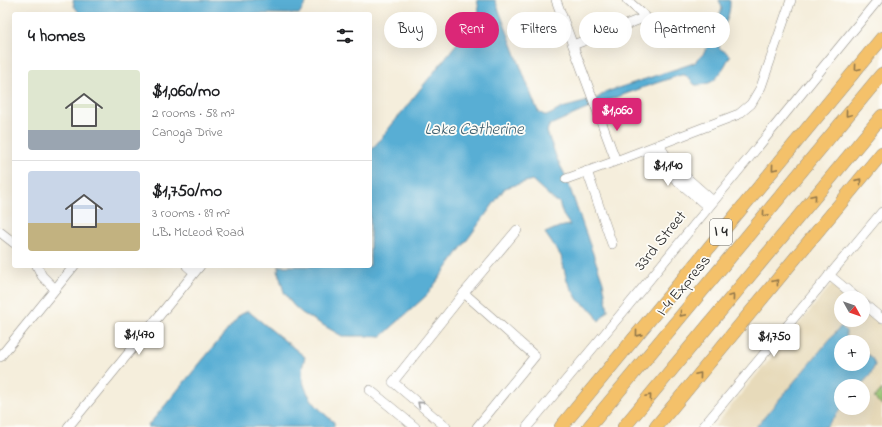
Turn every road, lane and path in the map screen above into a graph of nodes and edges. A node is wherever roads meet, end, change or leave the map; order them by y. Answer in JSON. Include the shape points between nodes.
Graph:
{"nodes":[{"id":1,"x":556,"y":0,"type":"edge"},
{"id":2,"x":626,"y":0,"type":"edge"},
{"id":3,"x":791,"y":0,"type":"edge"},
{"id":4,"x":878,"y":0,"type":"edge"},
{"id":5,"x":882,"y":38,"type":"edge"},
{"id":6,"x":573,"y":45,"type":"junction"},
{"id":7,"x":882,"y":74,"type":"edge"},
{"id":8,"x":882,"y":116,"type":"edge"},
{"id":9,"x":655,"y":146,"type":"junction"},
{"id":10,"x":882,"y":153,"type":"edge"},
{"id":11,"x":616,"y":161,"type":"junction"},
{"id":12,"x":587,"y":171,"type":"junction"},
{"id":13,"x":566,"y":179,"type":"dead end"},
{"id":14,"x":710,"y":204,"type":"junction"},
{"id":15,"x":882,"y":212,"type":"edge"},
{"id":16,"x":516,"y":230,"type":"dead end"},
{"id":17,"x":0,"y":232,"type":"edge"},
{"id":18,"x":12,"y":241,"type":"edge"},
{"id":19,"x":612,"y":244,"type":"dead end"},
{"id":20,"x":38,"y":268,"type":"edge"},
{"id":21,"x":72,"y":268,"type":"edge"},
{"id":22,"x":197,"y":269,"type":"edge"},
{"id":23,"x":829,"y":275,"type":"junction"},
{"id":24,"x":55,"y":289,"type":"junction"},
{"id":25,"x":848,"y":291,"type":"edge"},
{"id":26,"x":464,"y":293,"type":"junction"},
{"id":27,"x":870,"y":309,"type":"edge"},
{"id":28,"x":882,"y":319,"type":"edge"},
{"id":29,"x":0,"y":357,"type":"edge"},
{"id":30,"x":370,"y":390,"type":"dead end"},
{"id":31,"x":68,"y":427,"type":"edge"},
{"id":32,"x":415,"y":427,"type":"edge"},
{"id":33,"x":446,"y":427,"type":"edge"},
{"id":34,"x":477,"y":427,"type":"edge"},
{"id":35,"x":527,"y":427,"type":"edge"},
{"id":36,"x":561,"y":427,"type":"edge"},
{"id":37,"x":589,"y":427,"type":"edge"},
{"id":38,"x":624,"y":427,"type":"edge"},
{"id":39,"x":656,"y":427,"type":"edge"},
{"id":40,"x":703,"y":427,"type":"edge"}],
"edges":[{"from":1,"to":6,"type":"street"},
{"from":2,"to":6,"type":"street","via":[[646,17]]},
{"from":3,"to":9,"type":"street","via":[[761,87],[751,104],[739,114]]},
{"from":4,"to":14,"type":"street","name":"33rd Street"},
{"from":5,"to":36,"type":"highway","number":"I 4","one_way":true},
{"from":6,"to":11,"type":"street"},
{"from":7,"to":37,"type":"highway","name":"I-4 Express","one_way":true},
{"from":38,"to":8,"type":"highway","one_way":true},
{"from":9,"to":11,"type":"street"},
{"from":9,"to":14,"type":"street"},
{"from":39,"to":10,"type":"highway","one_way":true},
{"from":11,"to":12,"type":"street"},
{"from":12,"to":13,"type":"street"},
{"from":12,"to":19,"type":"street"},
{"from":14,"to":35,"type":"street","name":"33rd Street"},
{"from":15,"to":23,"type":"street"},
{"from":16,"to":26,"type":"street"},
{"from":17,"to":18,"type":"street"},
{"from":20,"to":24,"type":"street"},
{"from":21,"to":24,"type":"street"},
{"from":22,"to":31,"type":"street"},
{"from":23,"to":25,"type":"street"},
{"from":23,"to":40,"type":"street"},
{"from":24,"to":29,"type":"street"},
{"from":33,"to":26,"type":"street","one_way":true,"via":[[393,382]]},
{"from":26,"to":34,"type":"street","via":[[535,356]]},
{"from":27,"to":28,"type":"street"},
{"from":30,"to":32,"type":"street"}]}
